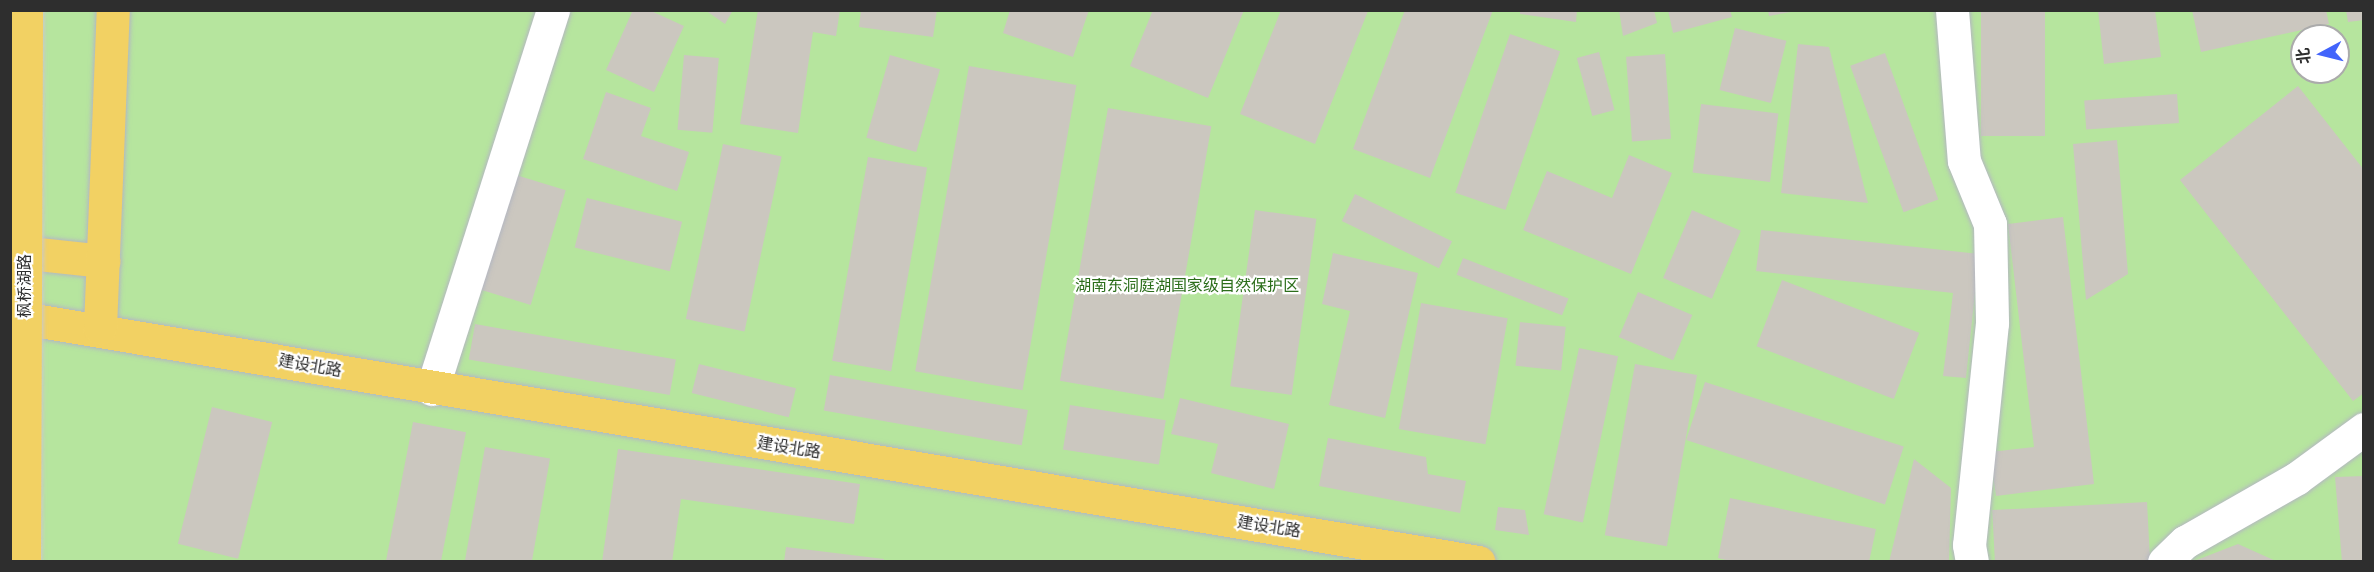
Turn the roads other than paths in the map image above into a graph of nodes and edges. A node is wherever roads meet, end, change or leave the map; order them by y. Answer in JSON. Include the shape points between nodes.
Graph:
{"nodes":[{"id":1,"x":26,"y":10,"type":"edge"},
{"id":2,"x":113,"y":10,"type":"edge"},
{"id":3,"x":553,"y":10,"type":"edge"},
{"id":4,"x":1952,"y":10,"type":"edge"},
{"id":5,"x":10,"y":251,"type":"edge"},
{"id":6,"x":103,"y":261,"type":"junction"},
{"id":7,"x":10,"y":316,"type":"edge"},
{"id":8,"x":100,"y":328,"type":"junction"},
{"id":9,"x":432,"y":389,"type":"junction"},
{"id":10,"x":2364,"y":429,"type":"edge"},
{"id":11,"x":24,"y":561,"type":"edge"},
{"id":12,"x":1479,"y":561,"type":"edge"},
{"id":13,"x":1972,"y":561,"type":"edge"},
{"id":14,"x":2164,"y":561,"type":"edge"}],
"edges":[{"from":1,"to":11,"type":"main road","name":"枫桥湖路","bridge":true},
{"from":2,"to":6,"type":"main road"},
{"from":3,"to":9,"type":"street"},
{"from":4,"to":13,"type":"street","via":[[1964,161],[1990,224],[1992,323],[1969,545]]},
{"from":5,"to":6,"type":"main road"},
{"from":6,"to":8,"type":"main road"},
{"from":7,"to":8,"type":"main road","name":"建设北路"},
{"from":8,"to":9,"type":"main road","name":"建设北路"},
{"from":9,"to":12,"type":"main road","name":"建设北路"},
{"from":10,"to":14,"type":"street","via":[[2297,478],[2185,542]]}]}
